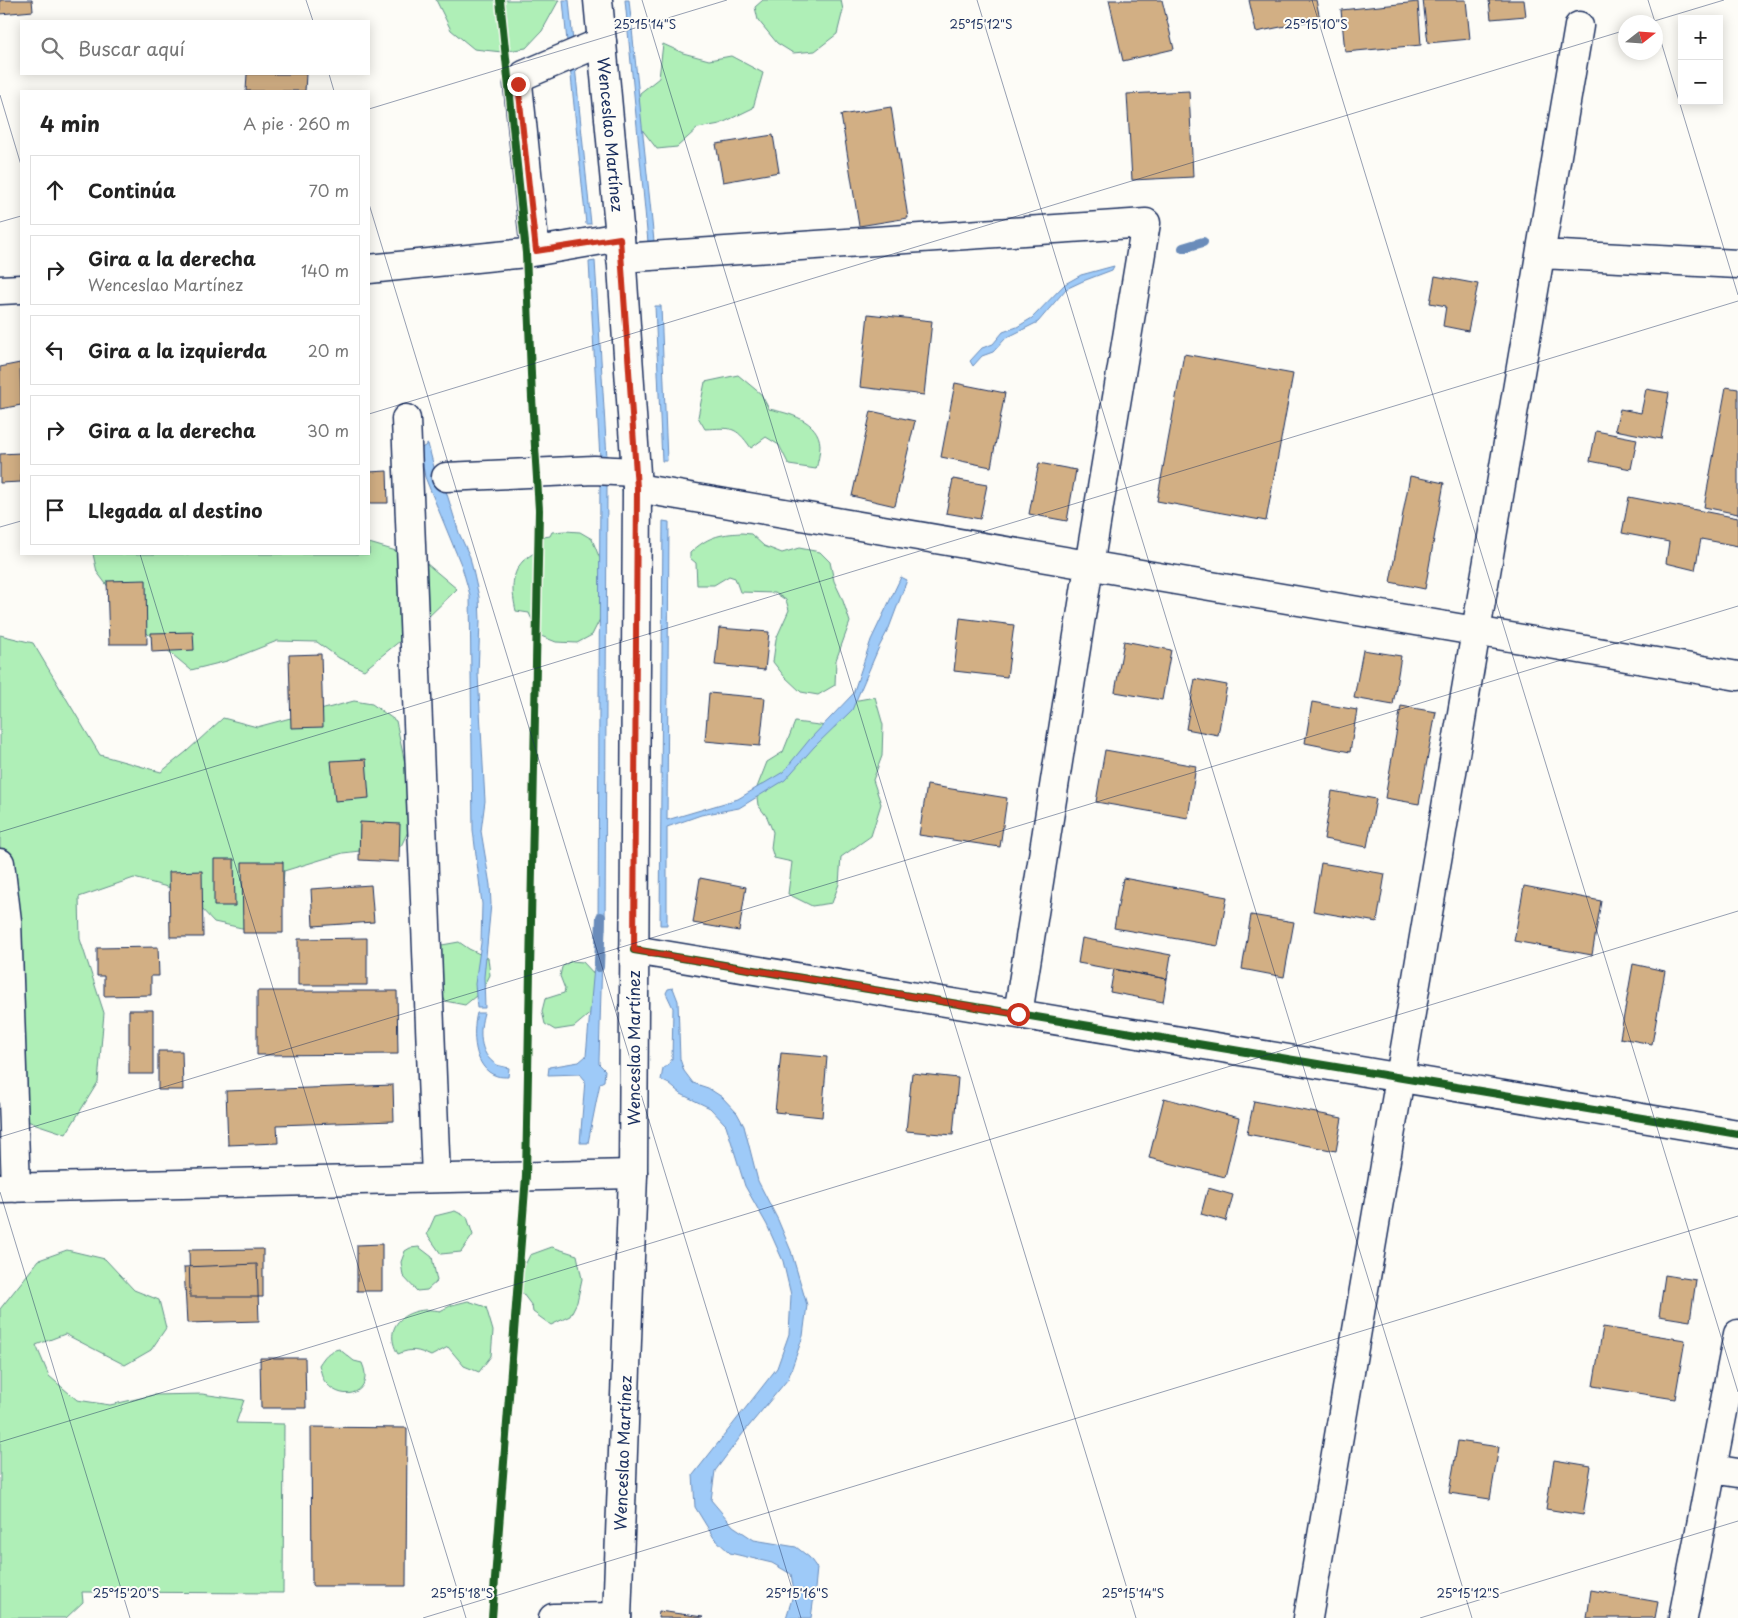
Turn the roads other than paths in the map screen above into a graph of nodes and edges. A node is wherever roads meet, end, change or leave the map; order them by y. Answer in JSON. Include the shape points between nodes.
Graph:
{"nodes":[{"id":1,"x":598,"y":0,"type":"edge"},
{"id":2,"x":1579,"y":26,"type":"dead end"},
{"id":3,"x":602,"y":42,"type":"junction"},
{"id":4,"x":621,"y":248,"type":"junction"},
{"id":5,"x":536,"y":251,"type":"junction"},
{"id":6,"x":1541,"y":254,"type":"junction"},
{"id":7,"x":1738,"y":264,"type":"edge"},
{"id":8,"x":370,"y":269,"type":"edge"},
{"id":9,"x":20,"y":289,"type":"edge"},
{"id":10,"x":0,"y":290,"type":"edge"},
{"id":11,"x":406,"y":419,"type":"dead end"},
{"id":12,"x":446,"y":477,"type":"dead end"},
{"id":13,"x":636,"y":480,"type":"junction"},
{"id":14,"x":1089,"y":566,"type":"junction"},
{"id":15,"x":1476,"y":631,"type":"junction"},
{"id":16,"x":1738,"y":676,"type":"edge"},
{"id":17,"x":0,"y":862,"type":"edge"},
{"id":18,"x":634,"y":950,"type":"junction"},
{"id":19,"x":1018,"y":1014,"type":"junction"},
{"id":20,"x":1400,"y":1077,"type":"junction"},
{"id":21,"x":1738,"y":1134,"type":"edge"},
{"id":22,"x":633,"y":1174,"type":"junction"},
{"id":23,"x":436,"y":1178,"type":"junction"},
{"id":24,"x":8,"y":1188,"type":"edge"},
{"id":25,"x":1738,"y":1334,"type":"edge"},
{"id":26,"x":1725,"y":1471,"type":"edge"},
{"id":27,"x":617,"y":1617,"type":"edge"},
{"id":28,"x":553,"y":1618,"type":"edge"},
{"id":29,"x":1308,"y":1618,"type":"edge"},
{"id":30,"x":1683,"y":1618,"type":"edge"}],
"edges":[{"from":1,"to":3,"type":"street","name":"Wenceslao Martínez"},
{"from":2,"to":6,"type":"street"},
{"from":3,"to":4,"type":"street","name":"Wenceslao Martínez"},
{"from":3,"to":5,"type":"street","via":[[524,75],[518,84]]},
{"from":4,"to":5,"type":"street"},
{"from":4,"to":13,"type":"street","name":"Wenceslao Martínez"},
{"from":4,"to":14,"type":"street","via":[[1146,223]]},
{"from":5,"to":8,"type":"street"},
{"from":6,"to":7,"type":"street"},
{"from":6,"to":15,"type":"street"},
{"from":9,"to":10,"type":"street"},
{"from":11,"to":23,"type":"street"},
{"from":12,"to":13,"type":"street","via":[[594,470]]},
{"from":13,"to":14,"type":"street"},
{"from":13,"to":18,"type":"street","name":"Wenceslao Martínez"},
{"from":14,"to":15,"type":"street"},
{"from":14,"to":19,"type":"street"},
{"from":15,"to":16,"type":"street"},
{"from":15,"to":20,"type":"street"},
{"from":17,"to":24,"type":"street","via":[[7,921]]},
{"from":18,"to":19,"type":"street"},
{"from":18,"to":22,"type":"street","name":"Wenceslao Martínez"},
{"from":19,"to":20,"type":"street"},
{"from":20,"to":21,"type":"street"},
{"from":20,"to":29,"type":"street"},
{"from":22,"to":23,"type":"street"},
{"from":22,"to":27,"type":"street","name":"Wenceslao Martínez"},
{"from":23,"to":24,"type":"street"},
{"from":25,"to":26,"type":"street"},
{"from":26,"to":30,"type":"street"},
{"from":27,"to":28,"type":"street"}]}
